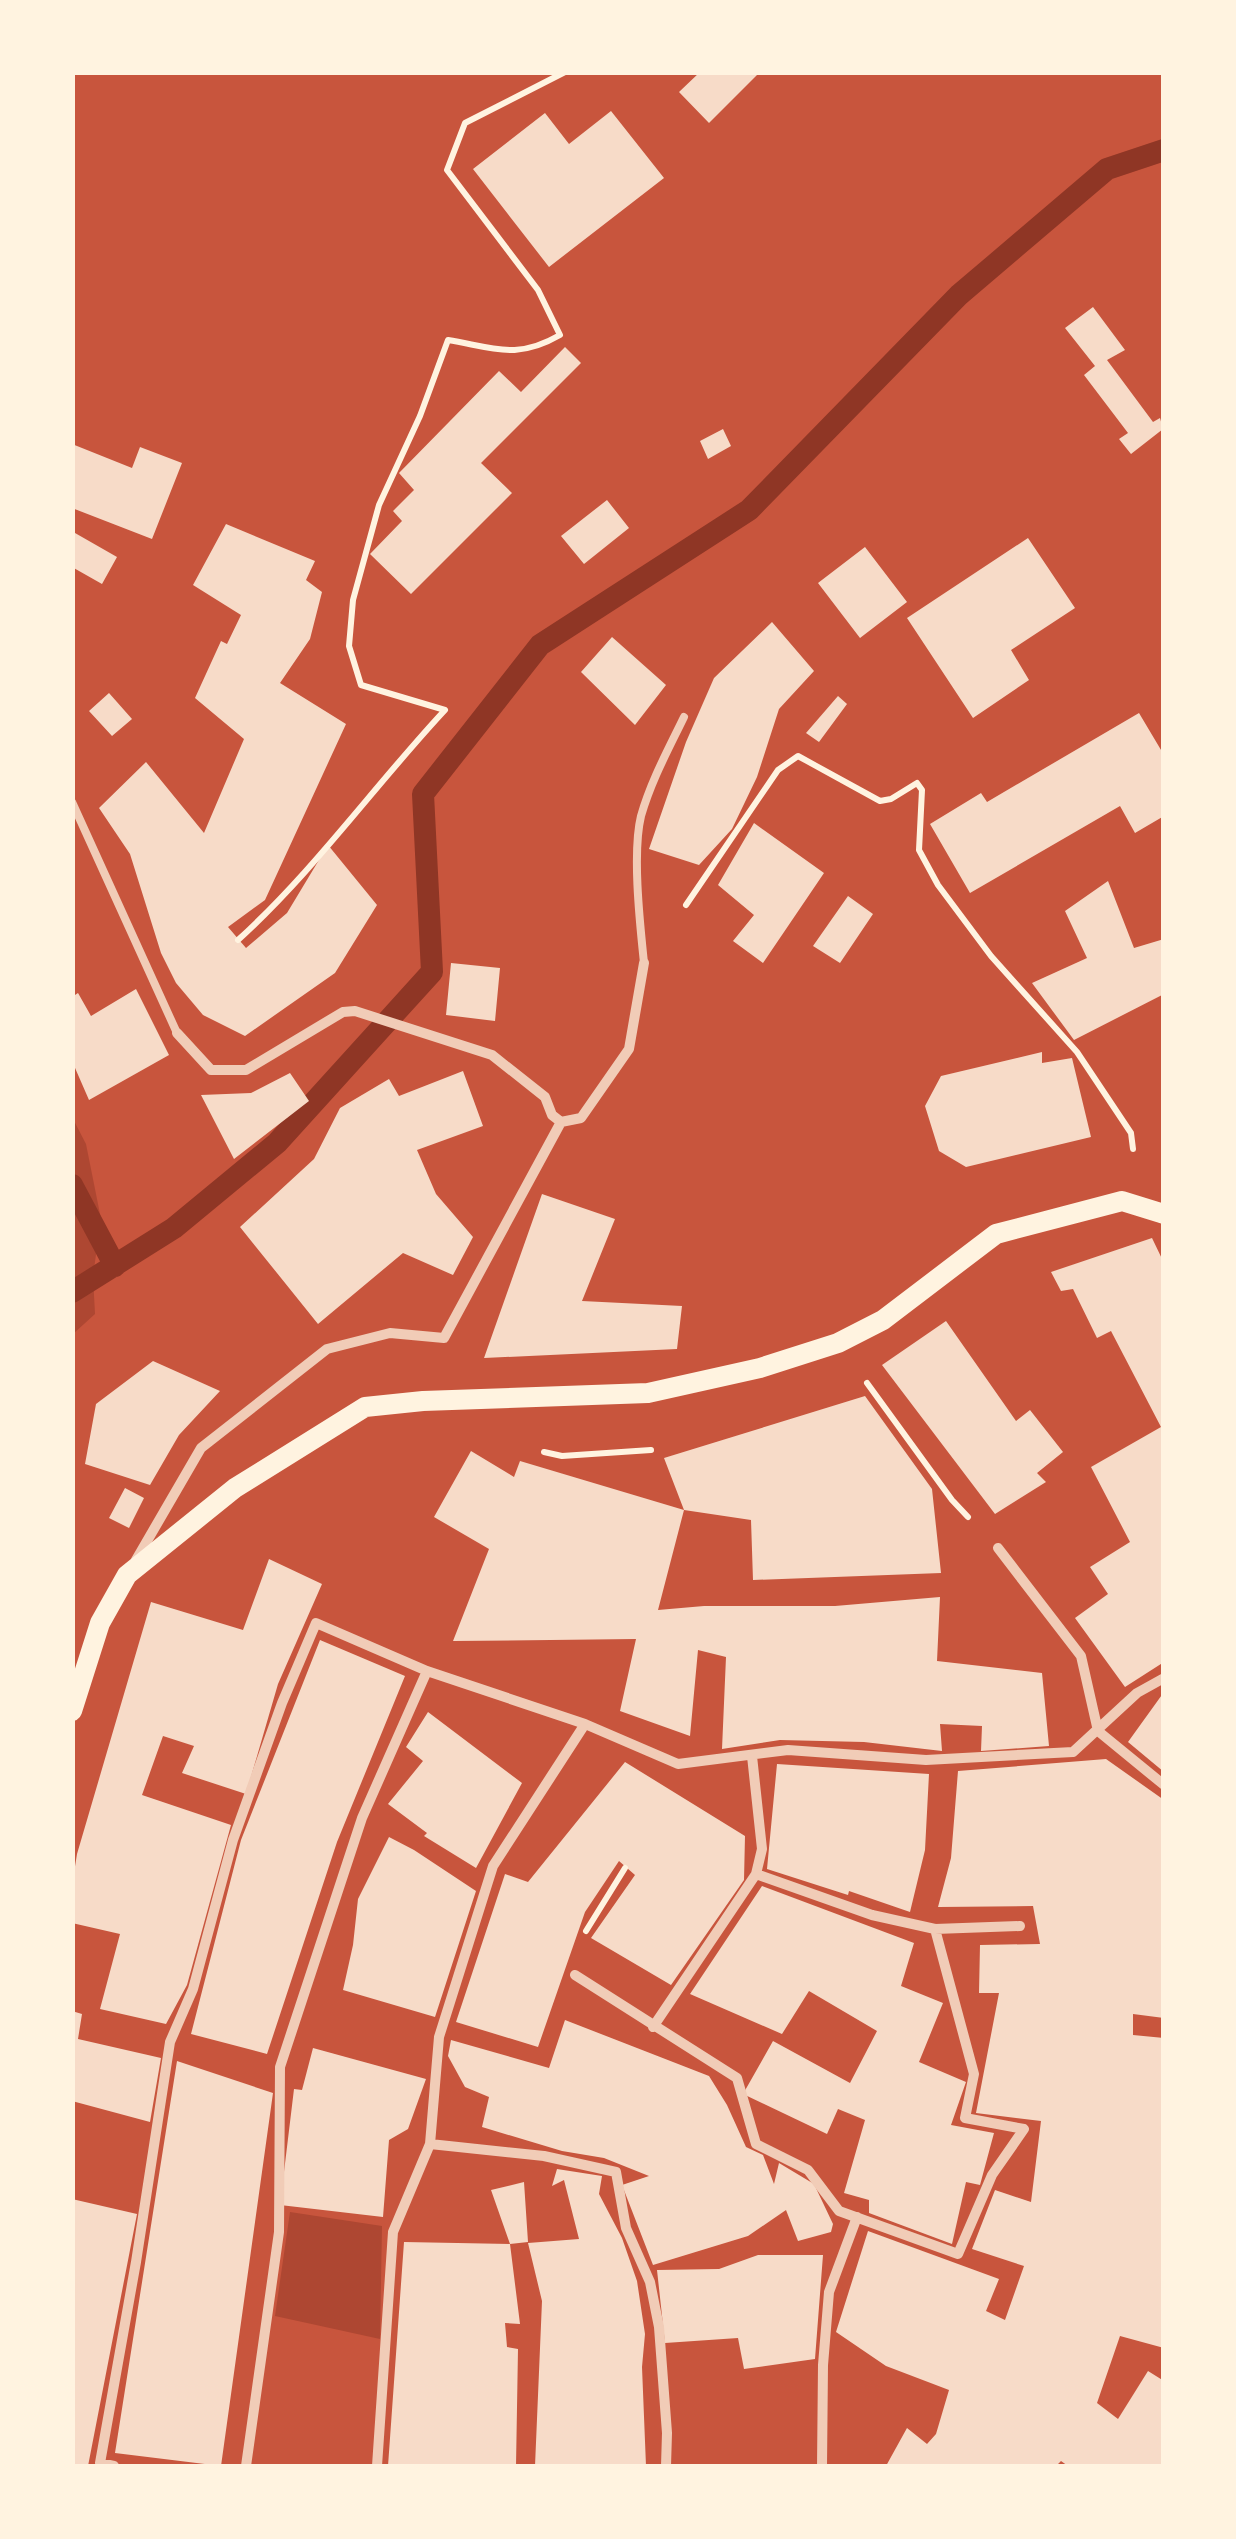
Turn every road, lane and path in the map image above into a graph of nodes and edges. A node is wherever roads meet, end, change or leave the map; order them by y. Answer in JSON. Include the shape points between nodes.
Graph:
{"nodes":[{"id":1,"x":565,"y":72,"type":"edge"},
{"id":2,"x":684,"y":717,"type":"dead end"},
{"id":3,"x":72,"y":802,"type":"edge"},
{"id":4,"x":238,"y":940,"type":"dead end"},
{"id":5,"x":644,"y":963,"type":"junction"},
{"id":6,"x":177,"y":1032,"type":"joint"},
{"id":7,"x":560,"y":1122,"type":"junction"},
{"id":8,"x":1122,"y":1201,"type":"junction"},
{"id":9,"x":1164,"y":1214,"type":"edge"},
{"id":10,"x":838,"y":1344,"type":"junction"},
{"id":11,"x":998,"y":1548,"type":"joint"},
{"id":12,"x":127,"y":1575,"type":"junction"},
{"id":13,"x":427,"y":1671,"type":"junction"},
{"id":14,"x":1164,"y":1678,"type":"edge"},
{"id":15,"x":72,"y":1711,"type":"edge"},
{"id":16,"x":586,"y":1724,"type":"junction"},
{"id":17,"x":1098,"y":1731,"type":"junction"},
{"id":18,"x":752,"y":1756,"type":"junction"},
{"id":19,"x":1164,"y":1785,"type":"edge"},
{"id":20,"x":625,"y":1868,"type":"dead end"},
{"id":21,"x":756,"y":1874,"type":"junction"},
{"id":22,"x":1020,"y":1926,"type":"dead end"},
{"id":23,"x":935,"y":1930,"type":"junction"},
{"id":24,"x":575,"y":1975,"type":"joint"},
{"id":25,"x":653,"y":2027,"type":"junction"},
{"id":26,"x":430,"y":2144,"type":"junction"},
{"id":27,"x":856,"y":2217,"type":"junction"},
{"id":28,"x":114,"y":2466,"type":"edge"},
{"id":29,"x":246,"y":2466,"type":"edge"},
{"id":30,"x":378,"y":2466,"type":"edge"},
{"id":31,"x":666,"y":2466,"type":"edge"},
{"id":32,"x":822,"y":2466,"type":"edge"}],
"edges":[{"from":1,"to":4,"type":"path","via":[[464,122],[446,170],[538,290],[560,335],[534,350],[448,340],[380,505],[353,600],[349,646],[361,685],[445,710]]},
{"from":2,"to":5,"type":"lane","via":[[640,821]]},
{"from":3,"to":6,"type":"lane"},
{"from":5,"to":7,"type":"street","via":[[628,1049],[581,1118]]},
{"from":5,"to":8,"type":"path","via":[[778,770],[798,756],[880,801],[916,783],[922,790],[919,850],[938,885],[1077,1052],[1131,1133],[1137,1177]]},
{"from":6,"to":7,"type":"street","via":[[211,1070],[246,1070],[354,1011],[492,1055],[545,1098]]},
{"from":7,"to":12,"type":"street","via":[[444,1338],[390,1334],[327,1349],[202,1448]]},
{"from":8,"to":9,"type":"main road"},
{"from":8,"to":10,"type":"main road","via":[[996,1234],[883,1320]]},
{"from":10,"to":11,"type":"path","via":[[952,1500]]},
{"from":10,"to":12,"type":"main road","via":[[648,1393],[365,1407],[235,1488]]},
{"from":11,"to":17,"type":"street","via":[[1081,1656]]},
{"from":12,"to":15,"type":"main road","via":[[100,1622]]},
{"from":13,"to":16,"type":"street"},
{"from":13,"to":28,"type":"street","via":[[316,1623],[282,1703],[234,1840],[193,1990],[170,2042],[100,2464]]},
{"from":13,"to":29,"type":"street","via":[[362,1818],[280,2067],[279,2232]]},
{"from":14,"to":17,"type":"street"},
{"from":16,"to":18,"type":"street","via":[[678,1764]]},
{"from":16,"to":26,"type":"street","via":[[493,1866],[439,2037]]},
{"from":17,"to":18,"type":"street","via":[[1074,1752],[926,1760],[788,1750]]},
{"from":17,"to":19,"type":"street"},
{"from":18,"to":21,"type":"street","via":[[762,1849]]},
{"from":20,"to":24,"type":"path","via":[[584,1934]]},
{"from":21,"to":23,"type":"street"},
{"from":21,"to":25,"type":"street"},
{"from":22,"to":23,"type":"street"},
{"from":23,"to":27,"type":"street","via":[[974,2074],[966,2118],[1024,2129],[992,2174],[958,2254]]},
{"from":24,"to":25,"type":"street"},
{"from":25,"to":27,"type":"street","via":[[737,2078],[756,2144],[808,2170],[839,2210]]},
{"from":26,"to":30,"type":"street","via":[[394,2232]]},
{"from":26,"to":31,"type":"street","via":[[544,2156],[616,2172],[626,2228],[650,2282],[659,2326]]},
{"from":27,"to":32,"type":"street","via":[[829,2292]]}]}
